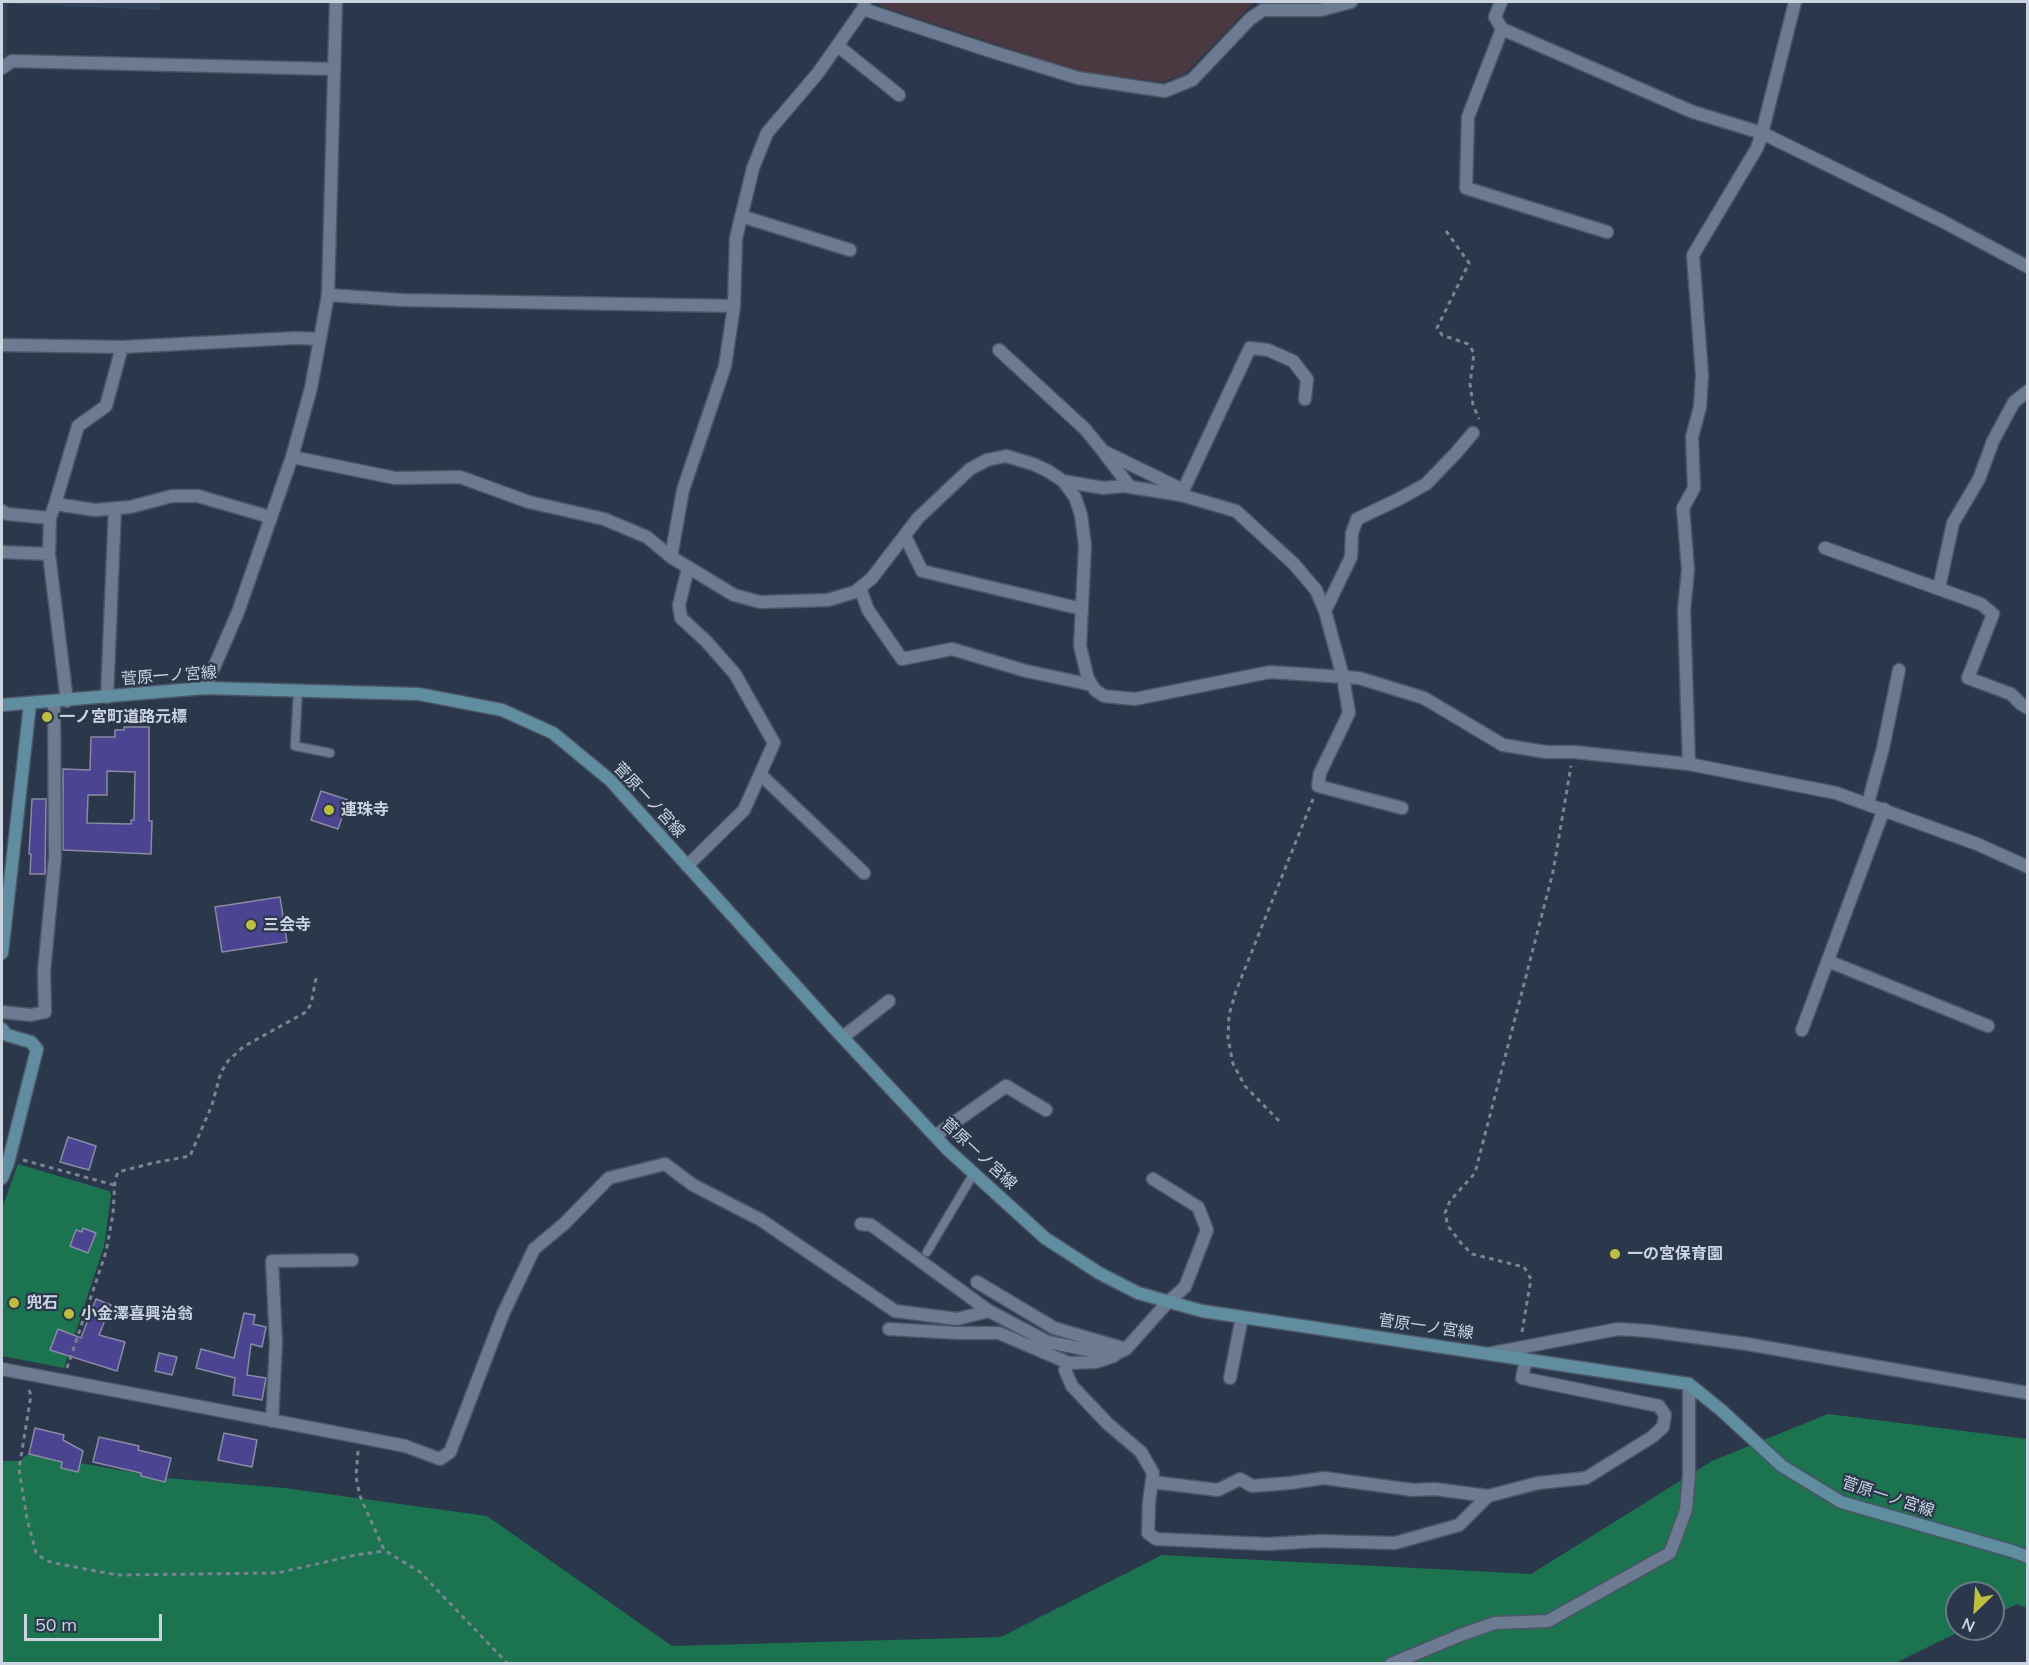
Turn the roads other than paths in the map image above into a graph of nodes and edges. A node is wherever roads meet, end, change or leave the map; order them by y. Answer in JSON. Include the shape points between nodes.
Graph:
{"nodes":[{"id":1,"x":336,"y":2,"type":"edge"},
{"id":2,"x":1351,"y":2,"type":"edge"},
{"id":3,"x":1501,"y":2,"type":"edge"},
{"id":4,"x":1795,"y":2,"type":"edge"},
{"id":5,"x":864,"y":5,"type":"edge"},
{"id":6,"x":1502,"y":29,"type":"junction"},
{"id":7,"x":838,"y":46,"type":"junction"},
{"id":8,"x":2,"y":68,"type":"edge"},
{"id":9,"x":333,"y":69,"type":"junction"},
{"id":10,"x":899,"y":95,"type":"dead end"},
{"id":11,"x":1762,"y":134,"type":"junction"},
{"id":12,"x":741,"y":216,"type":"junction"},
{"id":13,"x":1607,"y":232,"type":"dead end"},
{"id":14,"x":850,"y":250,"type":"dead end"},
{"id":15,"x":2028,"y":267,"type":"edge"},
{"id":16,"x":328,"y":295,"type":"junction"},
{"id":17,"x":734,"y":306,"type":"junction"},
{"id":18,"x":320,"y":339,"type":"junction"},
{"id":19,"x":2,"y":345,"type":"edge"},
{"id":20,"x":122,"y":347,"type":"junction"},
{"id":21,"x":999,"y":350,"type":"dead end"},
{"id":22,"x":2028,"y":391,"type":"edge"},
{"id":23,"x":1305,"y":399,"type":"dead end"},
{"id":24,"x":1473,"y":433,"type":"road end"},
{"id":25,"x":1103,"y":451,"type":"junction"},
{"id":26,"x":292,"y":457,"type":"junction"},
{"id":27,"x":1063,"y":481,"type":"junction"},
{"id":28,"x":1130,"y":487,"type":"junction"},
{"id":29,"x":1182,"y":493,"type":"junction"},
{"id":30,"x":56,"y":504,"type":"junction"},
{"id":31,"x":115,"y":508,"type":"junction"},
{"id":32,"x":2,"y":510,"type":"edge"},
{"id":33,"x":270,"y":517,"type":"junction"},
{"id":34,"x":50,"y":518,"type":"junction"},
{"id":35,"x":904,"y":536,"type":"junction"},
{"id":36,"x":1825,"y":548,"type":"dead end"},
{"id":37,"x":2,"y":552,"type":"edge"},
{"id":38,"x":50,"y":554,"type":"junction"},
{"id":39,"x":671,"y":557,"type":"junction"},
{"id":40,"x":688,"y":568,"type":"junction"},
{"id":41,"x":860,"y":588,"type":"junction"},
{"id":42,"x":1939,"y":588,"type":"junction"},
{"id":43,"x":1082,"y":609,"type":"junction"},
{"id":44,"x":1325,"y":611,"type":"junction"},
{"id":45,"x":1899,"y":670,"type":"dead end"},
{"id":46,"x":1343,"y":677,"type":"junction"},
{"id":47,"x":1092,"y":685,"type":"junction"},
{"id":48,"x":205,"y":688,"type":"junction"},
{"id":49,"x":298,"y":690,"type":"junction"},
{"id":50,"x":107,"y":697,"type":"junction"},
{"id":51,"x":68,"y":701,"type":"junction"},
{"id":52,"x":54,"y":702,"type":"junction"},
{"id":53,"x":30,"y":704,"type":"junction"},
{"id":54,"x":2,"y":705,"type":"edge"},
{"id":55,"x":2028,"y":708,"type":"edge"},
{"id":56,"x":330,"y":753,"type":"dead end"},
{"id":57,"x":1689,"y":764,"type":"junction"},
{"id":58,"x":760,"y":774,"type":"junction"},
{"id":59,"x":1868,"y":803,"type":"junction"},
{"id":60,"x":1402,"y":808,"type":"dead end"},
{"id":61,"x":1884,"y":809,"type":"junction"},
{"id":62,"x":687,"y":866,"type":"junction"},
{"id":63,"x":2028,"y":867,"type":"edge"},
{"id":64,"x":864,"y":873,"type":"dead end"},
{"id":65,"x":2,"y":953,"type":"edge"},
{"id":66,"x":1828,"y":961,"type":"junction"},
{"id":67,"x":889,"y":1001,"type":"dead end"},
{"id":68,"x":2,"y":1012,"type":"edge"},
{"id":69,"x":1988,"y":1026,"type":"dead end"},
{"id":70,"x":2,"y":1029,"type":"edge"},
{"id":71,"x":1802,"y":1030,"type":"dead end"},
{"id":72,"x":843,"y":1037,"type":"junction"},
{"id":73,"x":1046,"y":1110,"type":"dead end"},
{"id":74,"x":935,"y":1136,"type":"junction"},
{"id":75,"x":974,"y":1173,"type":"junction"},
{"id":76,"x":2,"y":1178,"type":"edge"},
{"id":77,"x":1153,"y":1179,"type":"dead end"},
{"id":78,"x":861,"y":1224,"type":"dead end"},
{"id":79,"x":927,"y":1252,"type":"dead end"},
{"id":80,"x":352,"y":1260,"type":"dead end"},
{"id":81,"x":977,"y":1282,"type":"dead end"},
{"id":82,"x":1167,"y":1303,"type":"junction"},
{"id":83,"x":989,"y":1311,"type":"junction"},
{"id":84,"x":1242,"y":1317,"type":"junction"},
{"id":85,"x":889,"y":1329,"type":"dead end"},
{"id":86,"x":1126,"y":1348,"type":"junction"},
{"id":87,"x":1522,"y":1354,"type":"junction"},
{"id":88,"x":1114,"y":1355,"type":"junction"},
{"id":89,"x":1069,"y":1363,"type":"junction"},
{"id":90,"x":2,"y":1369,"type":"edge"},
{"id":91,"x":1230,"y":1378,"type":"dead end"},
{"id":92,"x":1689,"y":1384,"type":"junction"},
{"id":93,"x":2028,"y":1393,"type":"edge"},
{"id":94,"x":272,"y":1421,"type":"junction"},
{"id":95,"x":1152,"y":1482,"type":"junction"},
{"id":96,"x":1488,"y":1496,"type":"junction"},
{"id":97,"x":2028,"y":1557,"type":"edge"},
{"id":98,"x":1390,"y":1664,"type":"edge"}],
"edges":[{"from":1,"to":9,"type":"street"},
{"from":2,"to":5,"type":"street","via":[[1321,10],[1263,10],[1192,80],[1165,91],[1077,78]]},
{"from":3,"to":6,"type":"street","via":[[1495,17]]},
{"from":4,"to":11,"type":"street"},
{"from":5,"to":7,"type":"street"},
{"from":6,"to":11,"type":"street","via":[[1693,112]]},
{"from":6,"to":13,"type":"street","via":[[1468,117],[1466,188]]},
{"from":7,"to":10,"type":"street"},
{"from":7,"to":12,"type":"street","via":[[766,133]]},
{"from":8,"to":9,"type":"street","via":[[12,62]]},
{"from":9,"to":16,"type":"street"},
{"from":11,"to":15,"type":"street"},
{"from":11,"to":57,"type":"street","via":[[1693,255],[1702,375],[1700,407],[1692,437],[1694,488],[1683,508],[1688,570],[1684,610]]},
{"from":12,"to":14,"type":"street"},
{"from":12,"to":17,"type":"street","via":[[736,238]]},
{"from":16,"to":17,"type":"street"},
{"from":16,"to":18,"type":"street"},
{"from":17,"to":39,"type":"street","via":[[725,366],[683,490]]},
{"from":18,"to":20,"type":"street"},
{"from":18,"to":26,"type":"street"},
{"from":19,"to":20,"type":"street"},
{"from":20,"to":30,"type":"street","via":[[106,406],[78,426]]},
{"from":21,"to":25,"type":"street","via":[[1085,429]]},
{"from":22,"to":42,"type":"street","via":[[2014,402],[1979,479],[1953,523]]},
{"from":23,"to":29,"type":"street","via":[[1307,379],[1293,361],[1268,350],[1250,348]]},
{"from":24,"to":44,"type":"street","via":[[1426,484],[1357,519],[1351,557]]},
{"from":25,"to":28,"type":"street"},
{"from":25,"to":29,"type":"street"},
{"from":26,"to":33,"type":"street"},
{"from":26,"to":39,"type":"street","via":[[395,478],[460,477],[529,502],[604,519],[647,537]]},
{"from":27,"to":28,"type":"street","via":[[1102,488]]},
{"from":27,"to":35,"type":"street","via":[[1033,464],[1006,456],[987,460],[970,469]]},
{"from":27,"to":43,"type":"street","via":[[1076,497],[1081,515],[1085,546]]},
{"from":28,"to":29,"type":"street"},
{"from":29,"to":44,"type":"street","via":[[1236,511],[1294,564],[1316,590]]},
{"from":30,"to":31,"type":"street","via":[[95,510]]},
{"from":30,"to":34,"type":"street"},
{"from":31,"to":33,"type":"street","via":[[172,496],[198,496]]},
{"from":31,"to":50,"type":"street"},
{"from":32,"to":34,"type":"street"},
{"from":33,"to":48,"type":"street","via":[[238,612]]},
{"from":34,"to":38,"type":"street"},
{"from":35,"to":41,"type":"street"},
{"from":35,"to":43,"type":"street","via":[[922,571]]},
{"from":36,"to":42,"type":"street"},
{"from":37,"to":38,"type":"street"},
{"from":38,"to":51,"type":"street"},
{"from":39,"to":40,"type":"street"},
{"from":40,"to":41,"type":"street","via":[[734,595],[760,602],[828,600]]},
{"from":40,"to":58,"type":"street","via":[[679,605],[681,618],[735,674],[774,743]]},
{"from":41,"to":47,"type":"street","via":[[868,610],[902,659],[952,649]]},
{"from":42,"to":55,"type":"street","via":[[1981,604],[1993,614],[1968,678],[2011,694]]},
{"from":43,"to":47,"type":"street","via":[[1080,646]]},
{"from":44,"to":46,"type":"street"},
{"from":45,"to":59,"type":"street"},
{"from":46,"to":47,"type":"street","via":[[1270,672],[1135,699],[1104,696]]},
{"from":46,"to":57,"type":"street","via":[[1359,678],[1424,698],[1503,745]]},
{"from":46,"to":60,"type":"street","via":[[1349,713],[1320,773],[1318,786]]},
{"from":48,"to":49,"type":"main road","name":"菅原一ノ宮線"},
{"from":48,"to":50,"type":"main road","name":"菅原一ノ宮線"},
{"from":49,"to":56,"type":"lane","via":[[295,746]]},
{"from":49,"to":62,"type":"main road","name":"菅原一ノ宮線","via":[[419,694],[502,710],[553,733],[610,780]]},
{"from":50,"to":51,"type":"main road","name":"菅原一ノ宮線"},
{"from":51,"to":52,"type":"main road","name":"菅原一ノ宮線"},
{"from":52,"to":53,"type":"main road","name":"菅原一ノ宮線"},
{"from":52,"to":68,"type":"street","via":[[55,857],[45,1012]]},
{"from":53,"to":54,"type":"main road","name":"菅原一ノ宮線"},
{"from":53,"to":65,"type":"main road"},
{"from":57,"to":59,"type":"street","via":[[1836,792]]},
{"from":58,"to":62,"type":"street","via":[[744,810]]},
{"from":58,"to":64,"type":"street"},
{"from":59,"to":61,"type":"street"},
{"from":61,"to":63,"type":"street"},
{"from":61,"to":66,"type":"street"},
{"from":62,"to":72,"type":"main road","name":"菅原一ノ宮線"},
{"from":66,"to":69,"type":"street"},
{"from":66,"to":71,"type":"street"},
{"from":67,"to":72,"type":"street"},
{"from":70,"to":76,"type":"main road","via":[[7,1035],[31,1042],[37,1049]]},
{"from":72,"to":74,"type":"main road","name":"菅原一ノ宮線"},
{"from":73,"to":74,"type":"street","via":[[1006,1086]]},
{"from":74,"to":75,"type":"main road","name":"菅原一ノ宮線"},
{"from":75,"to":79,"type":"lane"},
{"from":75,"to":82,"type":"main road","name":"菅原一ノ宮線","via":[[1054,1244],[1099,1273]]},
{"from":77,"to":82,"type":"street","via":[[1198,1207],[1207,1230],[1185,1287]]},
{"from":78,"to":83,"type":"street","via":[[871,1225]]},
{"from":80,"to":94,"type":"street","via":[[272,1261],[276,1343]]},
{"from":81,"to":86,"type":"street","via":[[1054,1328]]},
{"from":82,"to":84,"type":"main road","name":"菅原一ノ宮線"},
{"from":82,"to":86,"type":"street"},
{"from":83,"to":88,"type":"street","via":[[1048,1342]]},
{"from":83,"to":94,"type":"street","via":[[957,1319],[895,1311],[761,1220],[693,1185],[665,1164],[609,1178],[534,1249],[503,1314],[450,1452],[440,1459],[405,1446]]},
{"from":84,"to":87,"type":"main road","name":"菅原一ノ宮線","via":[[1491,1354]]},
{"from":84,"to":91,"type":"street"},
{"from":85,"to":89,"type":"street","via":[[999,1333]]},
{"from":86,"to":88,"type":"street"},
{"from":87,"to":92,"type":"main road","name":"菅原一ノ宮線"},
{"from":87,"to":93,"type":"street","via":[[1618,1329],[1660,1332]]},
{"from":87,"to":96,"type":"street","via":[[1522,1378],[1659,1406],[1665,1415],[1663,1427],[1586,1478],[1538,1483]]},
{"from":88,"to":89,"type":"street","via":[[1096,1362]]},
{"from":89,"to":95,"type":"street","via":[[1065,1370],[1072,1386],[1141,1452],[1153,1473]]},
{"from":90,"to":94,"type":"street"},
{"from":92,"to":97,"type":"main road","name":"菅原一ノ宮線","via":[[1782,1466],[1841,1502]]},
{"from":92,"to":98,"type":"street","via":[[1686,1510],[1670,1553],[1548,1621],[1495,1623]]},
{"from":95,"to":96,"type":"street","via":[[1218,1490],[1240,1479],[1252,1486],[1324,1478]]},
{"from":95,"to":96,"type":"street","via":[[1148,1533],[1156,1539],[1245,1543],[1395,1543],[1459,1525]]}]}
